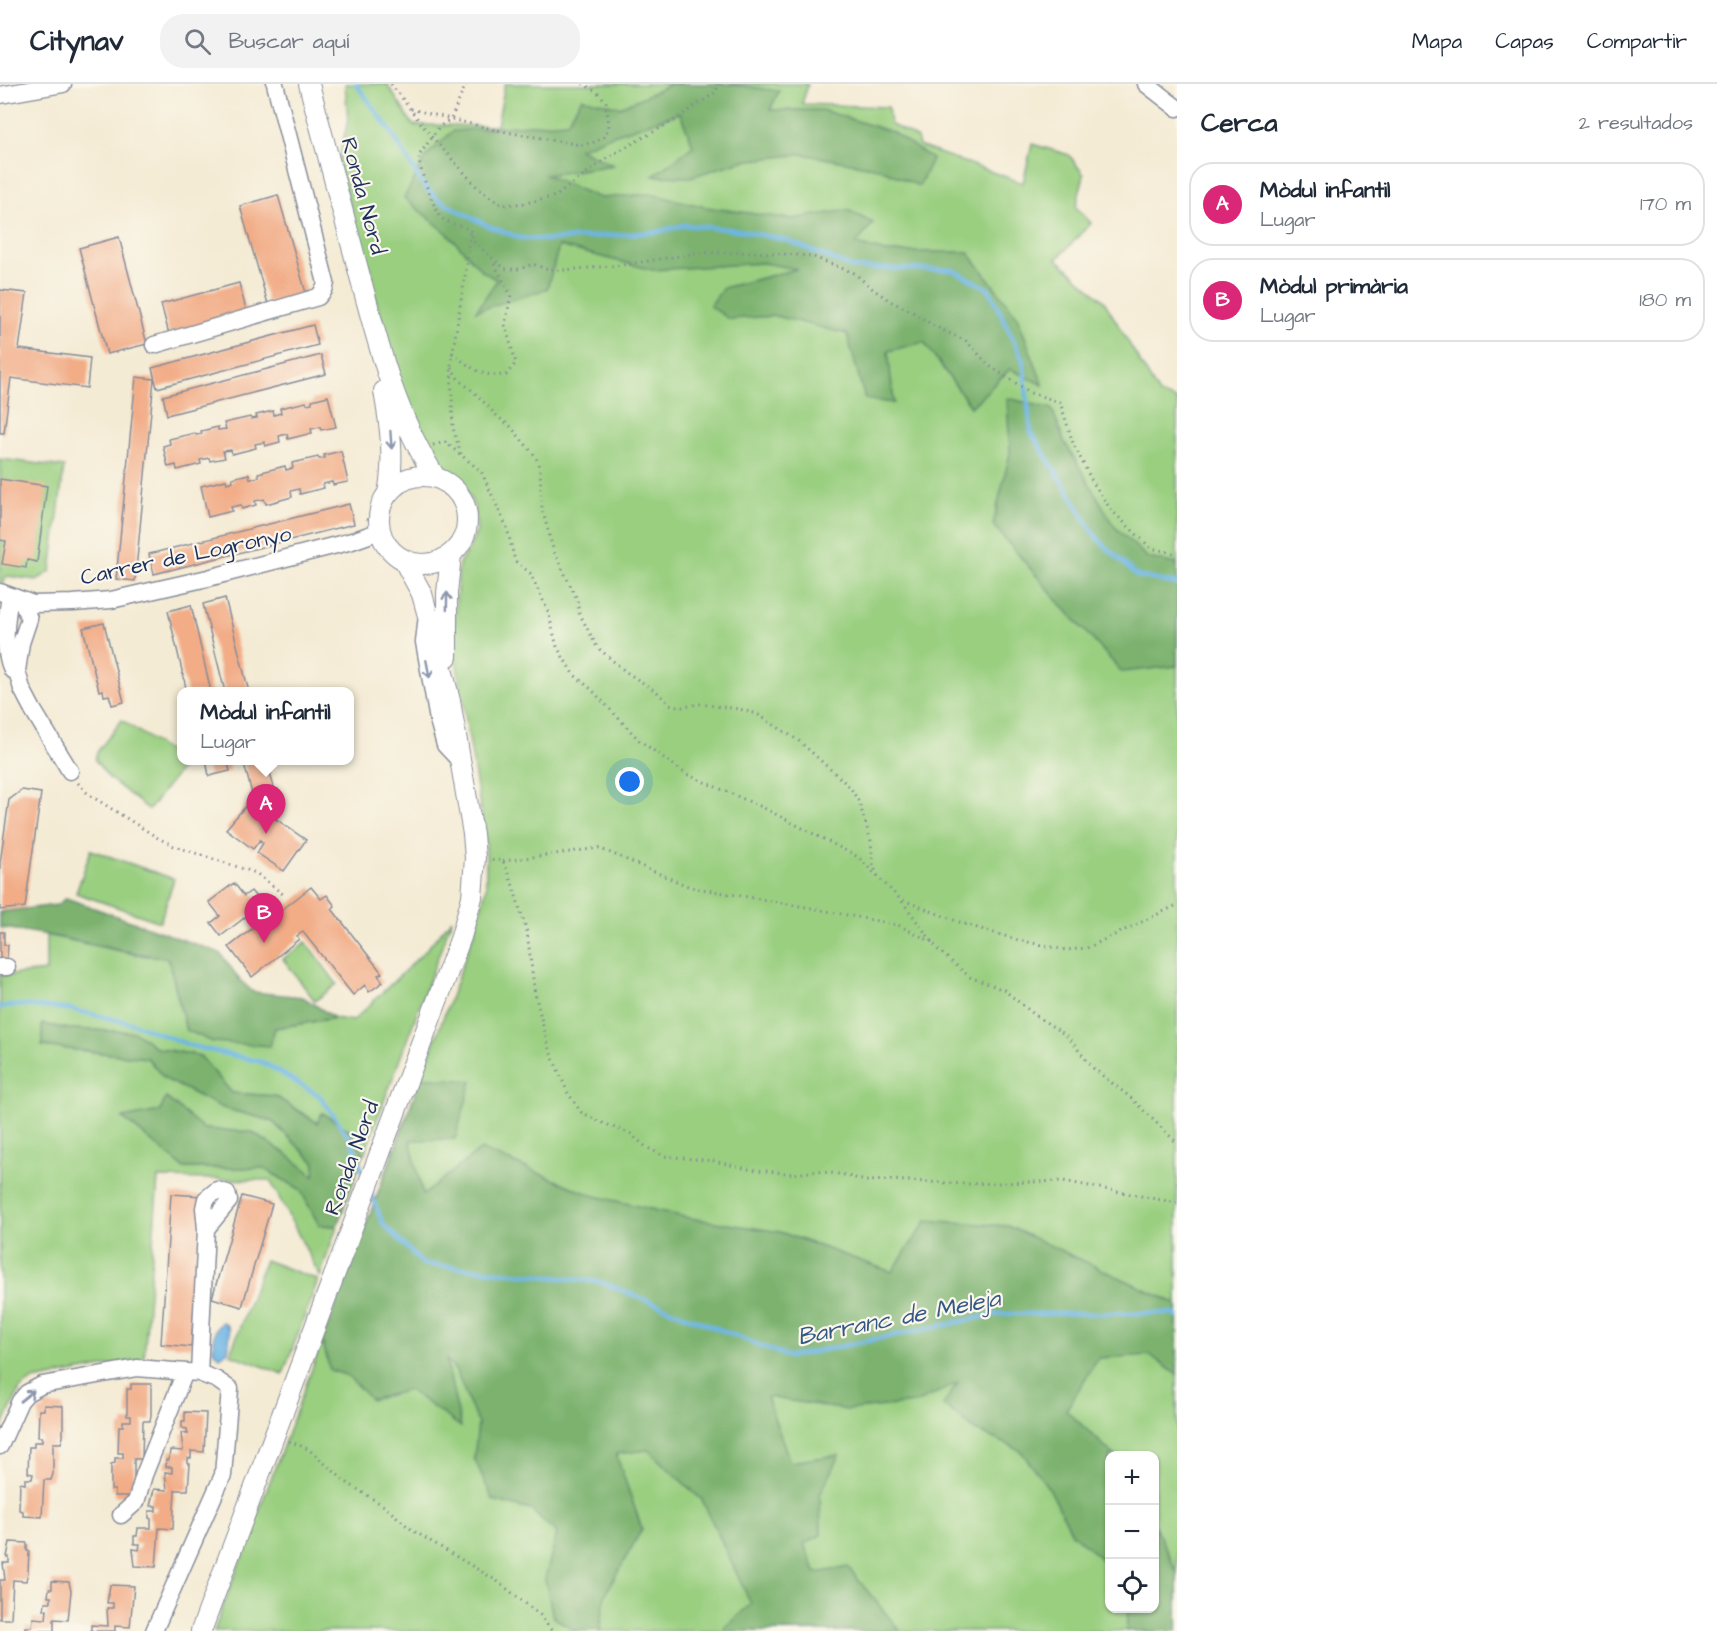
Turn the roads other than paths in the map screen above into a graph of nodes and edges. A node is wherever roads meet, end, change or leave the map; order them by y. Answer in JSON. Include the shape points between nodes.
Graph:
{"nodes":[{"id":1,"x":63,"y":84,"type":"edge"},
{"id":2,"x":275,"y":84,"type":"edge"},
{"id":3,"x":309,"y":84,"type":"edge"},
{"id":4,"x":1146,"y":84,"type":"edge"},
{"id":5,"x":0,"y":95,"type":"edge"},
{"id":6,"x":1177,"y":108,"type":"edge"},
{"id":7,"x":371,"y":321,"type":"junction"},
{"id":8,"x":154,"y":345,"type":"dead end"},
{"id":9,"x":436,"y":478,"type":"junction"},
{"id":10,"x":381,"y":496,"type":"junction"},
{"id":11,"x":373,"y":527,"type":"junction"},
{"id":12,"x":452,"y":555,"type":"junction"},
{"id":13,"x":404,"y":561,"type":"junction"},
{"id":14,"x":11,"y":596,"type":"edge"},
{"id":15,"x":48,"y":604,"type":"junction"},
{"id":16,"x":427,"y":611,"type":"junction"},
{"id":17,"x":28,"y":619,"type":"junction"},
{"id":18,"x":9,"y":665,"type":"edge"},
{"id":19,"x":450,"y":701,"type":"junction"},
{"id":20,"x":460,"y":761,"type":"junction"},
{"id":21,"x":70,"y":771,"type":"road end"},
{"id":22,"x":206,"y":1230,"type":"dead end"},
{"id":23,"x":192,"y":1373,"type":"junction"},
{"id":24,"x":0,"y":1446,"type":"edge"},
{"id":25,"x":121,"y":1515,"type":"dead end"},
{"id":26,"x":202,"y":1627,"type":"edge"},
{"id":27,"x":154,"y":1631,"type":"edge"}],
"edges":[{"from":1,"to":5,"type":"street"},
{"from":2,"to":8,"type":"street","via":[[326,283],[324,290],[318,297]]},
{"from":3,"to":7,"type":"main road","name":"Ronda Nord"},
{"from":4,"to":6,"type":"street"},
{"from":7,"to":9,"type":"main road","name":"Ronda Nord","via":[[404,420]]},
{"from":7,"to":10,"type":"main road","name":"Ronda Nord","one_way":true,"via":[[393,462]]},
{"from":9,"to":10,"type":"main road","via":[[410,478]]},
{"from":9,"to":12,"type":"main road","via":[[458,493],[466,512],[466,532]]},
{"from":10,"to":11,"type":"main road","via":[[379,516]]},
{"from":11,"to":13,"type":"main road"},
{"from":11,"to":15,"type":"street","name":"Carrer de Logronyo","via":[[352,542],[111,600]]},
{"from":12,"to":13,"type":"main road","via":[[429,565]]},
{"from":19,"to":12,"type":"main road","name":"Ronda Nord","one_way":true,"via":[[447,592]]},
{"from":13,"to":16,"type":"main road","name":"Ronda Nord"},
{"from":14,"to":15,"type":"street","name":"Carrer de Logronyo","via":[[33,604]]},
{"from":14,"to":17,"type":"street"},
{"from":14,"to":18,"type":"street","via":[[5,637]]},
{"from":15,"to":17,"type":"street"},
{"from":16,"to":19,"type":"main road","name":"Ronda Nord"},
{"from":16,"to":20,"type":"street","one_way":true,"via":[[424,642],[438,720],[445,745]]},
{"from":17,"to":18,"type":"street"},
{"from":18,"to":21,"type":"street"},
{"from":19,"to":20,"type":"main road","name":"Ronda Nord"},
{"from":20,"to":26,"type":"main road","name":"Ronda Nord","via":[[475,858],[467,918]]},
{"from":22,"to":23,"type":"street"},
{"from":24,"to":23,"type":"street","one_way":true,"via":[[20,1401],[42,1385],[137,1368]]},
{"from":23,"to":25,"type":"street","via":[[144,1474],[136,1502]]},
{"from":23,"to":27,"type":"street","via":[[217,1380],[230,1389],[223,1475]]}]}
